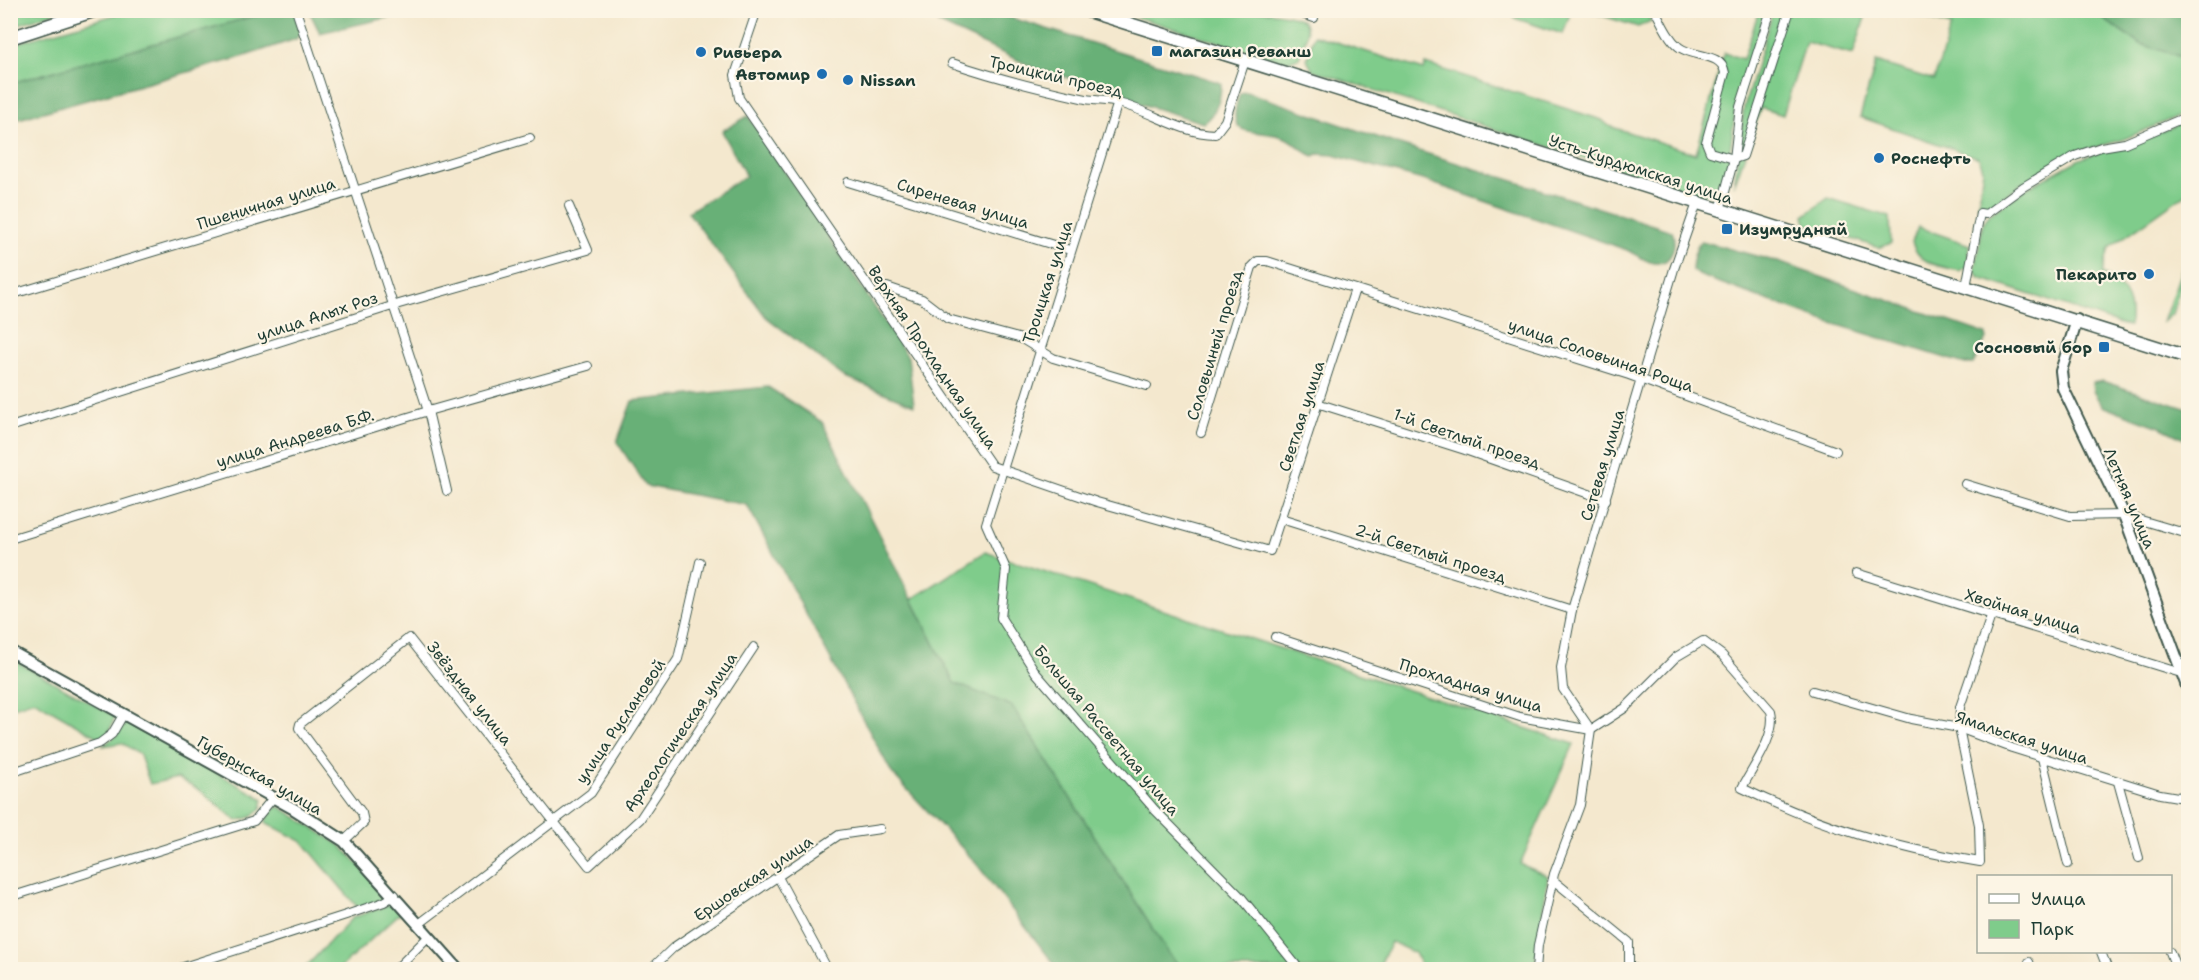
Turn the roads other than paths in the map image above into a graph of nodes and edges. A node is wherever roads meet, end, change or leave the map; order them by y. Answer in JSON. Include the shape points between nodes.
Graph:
{"nodes":[{"id":1,"x":96,"y":10,"type":"edge"},
{"id":2,"x":296,"y":10,"type":"edge"},
{"id":3,"x":757,"y":10,"type":"edge"},
{"id":4,"x":1084,"y":10,"type":"edge"},
{"id":5,"x":1291,"y":10,"type":"edge"},
{"id":6,"x":1655,"y":10,"type":"edge"},
{"id":7,"x":1770,"y":10,"type":"edge"},
{"id":8,"x":1790,"y":10,"type":"edge"},
{"id":9,"x":1314,"y":18,"type":"dead end"},
{"id":10,"x":10,"y":38,"type":"edge"},
{"id":11,"x":1245,"y":61,"type":"junction"},
{"id":12,"x":952,"y":63,"type":"dead end"},
{"id":13,"x":1118,"y":102,"type":"junction"},
{"id":14,"x":2188,"y":116,"type":"edge"},
{"id":15,"x":530,"y":138,"type":"dead end"},
{"id":16,"x":1734,"y":159,"type":"junction"},
{"id":17,"x":848,"y":183,"type":"dead end"},
{"id":18,"x":355,"y":190,"type":"junction"},
{"id":19,"x":1697,"y":203,"type":"junction"},
{"id":20,"x":569,"y":206,"type":"dead end"},
{"id":21,"x":1720,"y":210,"type":"junction"},
{"id":22,"x":1070,"y":250,"type":"junction"},
{"id":23,"x":886,"y":287,"type":"dead end"},
{"id":24,"x":1966,"y":287,"type":"junction"},
{"id":25,"x":1355,"y":289,"type":"junction"},
{"id":26,"x":10,"y":295,"type":"edge"},
{"id":27,"x":392,"y":306,"type":"junction"},
{"id":28,"x":2076,"y":320,"type":"junction"},
{"id":29,"x":1039,"y":349,"type":"junction"},
{"id":30,"x":2188,"y":357,"type":"edge"},
{"id":31,"x":588,"y":366,"type":"dead end"},
{"id":32,"x":1641,"y":382,"type":"junction"},
{"id":33,"x":1147,"y":386,"type":"dead end"},
{"id":34,"x":1320,"y":404,"type":"junction"},
{"id":35,"x":428,"y":411,"type":"junction"},
{"id":36,"x":10,"y":427,"type":"edge"},
{"id":37,"x":1201,"y":433,"type":"dead end"},
{"id":38,"x":1836,"y":452,"type":"dead end"},
{"id":39,"x":1004,"y":471,"type":"junction"},
{"id":40,"x":1965,"y":484,"type":"dead end"},
{"id":41,"x":447,"y":490,"type":"dead end"},
{"id":42,"x":1606,"y":500,"type":"junction"},
{"id":43,"x":2124,"y":515,"type":"junction"},
{"id":44,"x":1281,"y":519,"type":"junction"},
{"id":45,"x":2188,"y":534,"type":"edge"},
{"id":46,"x":10,"y":539,"type":"edge"},
{"id":47,"x":1270,"y":551,"type":"joint"},
{"id":48,"x":700,"y":562,"type":"dead end"},
{"id":49,"x":1856,"y":573,"type":"dead end"},
{"id":50,"x":1572,"y":610,"type":"junction"},
{"id":51,"x":1991,"y":616,"type":"junction"},
{"id":52,"x":1275,"y":637,"type":"dead end"},
{"id":53,"x":754,"y":647,"type":"dead end"},
{"id":54,"x":10,"y":651,"type":"edge"},
{"id":55,"x":2181,"y":673,"type":"junction"},
{"id":56,"x":2188,"y":689,"type":"edge"},
{"id":57,"x":1813,"y":691,"type":"dead end"},
{"id":58,"x":123,"y":714,"type":"junction"},
{"id":59,"x":1959,"y":728,"type":"junction"},
{"id":60,"x":1591,"y":730,"type":"junction"},
{"id":61,"x":2042,"y":758,"type":"junction"},
{"id":62,"x":10,"y":773,"type":"edge"},
{"id":63,"x":2118,"y":782,"type":"junction"},
{"id":64,"x":2188,"y":794,"type":"edge"},
{"id":65,"x":273,"y":798,"type":"junction"},
{"id":66,"x":554,"y":821,"type":"junction"},
{"id":67,"x":880,"y":829,"type":"dead end"},
{"id":68,"x":344,"y":841,"type":"junction"},
{"id":69,"x":2139,"y":858,"type":"dead end"},
{"id":70,"x":2068,"y":864,"type":"dead end"},
{"id":71,"x":778,"y":877,"type":"junction"},
{"id":72,"x":1553,"y":880,"type":"junction"},
{"id":73,"x":395,"y":895,"type":"junction"},
{"id":74,"x":10,"y":897,"type":"edge"},
{"id":75,"x":418,"y":924,"type":"junction"},
{"id":76,"x":429,"y":936,"type":"junction"},
{"id":77,"x":2102,"y":953,"type":"edge"},
{"id":78,"x":2171,"y":953,"type":"edge"},
{"id":79,"x":1629,"y":968,"type":"edge"},
{"id":80,"x":174,"y":969,"type":"edge"},
{"id":81,"x":395,"y":969,"type":"edge"},
{"id":82,"x":459,"y":969,"type":"edge"},
{"id":83,"x":650,"y":969,"type":"edge"},
{"id":84,"x":828,"y":969,"type":"edge"},
{"id":85,"x":1300,"y":969,"type":"edge"},
{"id":86,"x":1536,"y":969,"type":"edge"},
{"id":87,"x":1642,"y":969,"type":"edge"},
{"id":88,"x":2108,"y":969,"type":"edge"},
{"id":89,"x":2177,"y":969,"type":"edge"}],
"edges":[{"from":1,"to":10,"type":"main road"},
{"from":2,"to":18,"type":"street"},
{"from":3,"to":39,"type":"street","name":"Верхняя Прохладная улица","via":[[735,75],[739,98],[992,466]]},
{"from":4,"to":11,"type":"main road","name":"Усть-Курдюмская улица"},
{"from":5,"to":9,"type":"street"},
{"from":6,"to":16,"type":"street","via":[[1678,46],[1724,66],[1706,142],[1710,152]]},
{"from":7,"to":16,"type":"street","via":[[1740,107]]},
{"from":8,"to":16,"type":"street","via":[[1743,156]]},
{"from":11,"to":13,"type":"street","name":"Троицкий проезд","via":[[1225,121],[1215,134],[1188,129]]},
{"from":11,"to":19,"type":"main road","name":"Усть-Курдюмская улица"},
{"from":12,"to":13,"type":"street","name":"Троицкий проезд","via":[[1031,87]]},
{"from":13,"to":22,"type":"street","name":"Троицкая улица"},
{"from":14,"to":24,"type":"street","via":[[2126,143],[2075,156],[1986,214],[1980,213]]},
{"from":15,"to":18,"type":"street","name":"Пшеничная улица"},
{"from":16,"to":21,"type":"street"},
{"from":17,"to":22,"type":"street","name":"Сиреневая улица"},
{"from":18,"to":26,"type":"street","name":"Пшеничная улица"},
{"from":18,"to":27,"type":"street"},
{"from":19,"to":21,"type":"main road","name":"Усть-Курдюмская улица"},
{"from":19,"to":32,"type":"street","name":"Сетевая улица"},
{"from":20,"to":27,"type":"street","name":"улица Алых Роз","via":[[588,250]]},
{"from":21,"to":24,"type":"main road","name":"Усть-Курдюмская улица"},
{"from":22,"to":29,"type":"street","name":"Троицкая улица"},
{"from":23,"to":29,"type":"street","via":[[922,299],[948,319],[1022,339]]},
{"from":24,"to":28,"type":"main road","name":"Усть-Курдюмская улица"},
{"from":25,"to":32,"type":"street","name":"улица Соловьиная Роща"},
{"from":25,"to":34,"type":"street","name":"Светлая улица"},
{"from":25,"to":37,"type":"street","name":"Соловьиный проезд","via":[[1258,261],[1252,267]]},
{"from":27,"to":35,"type":"street"},
{"from":27,"to":36,"type":"street","name":"улица Алых Роз"},
{"from":28,"to":30,"type":"main road","name":"Усть-Курдюмская улица"},
{"from":28,"to":43,"type":"street","name":"Летняя улица","via":[[2061,371],[2063,388]]},
{"from":29,"to":33,"type":"street","via":[[1053,358]]},
{"from":29,"to":39,"type":"street","name":"Троицкая улица"},
{"from":31,"to":35,"type":"street","name":"улица Андреева Б.Ф."},
{"from":32,"to":38,"type":"street","name":"улица Соловьиная Роща"},
{"from":32,"to":42,"type":"street","name":"Сетевая улица"},
{"from":34,"to":42,"type":"street","name":"1-й Светлый проезд"},
{"from":34,"to":44,"type":"street","name":"Светлая улица"},
{"from":35,"to":41,"type":"street"},
{"from":35,"to":46,"type":"street","name":"улица Андреева Б.Ф."},
{"from":39,"to":47,"type":"street","name":"Верхняя Прохладная улица"},
{"from":39,"to":85,"type":"street","name":"Большая Рассветная улица","via":[[986,525],[1006,569],[1001,618],[1036,673],[1155,810],[1241,897]]},
{"from":40,"to":43,"type":"street","via":[[2070,516]]},
{"from":42,"to":50,"type":"street","name":"Сетевая улица"},
{"from":43,"to":45,"type":"street"},
{"from":43,"to":55,"type":"street","name":"Летняя улица"},
{"from":44,"to":47,"type":"street","name":"Светлая улица"},
{"from":44,"to":50,"type":"street","name":"2-й Светлый проезд"},
{"from":48,"to":66,"type":"street","name":"улица Руслановой","via":[[678,658],[591,793]]},
{"from":49,"to":51,"type":"street","name":"Хвойная улица"},
{"from":50,"to":60,"type":"street","name":"Сетевая улица","via":[[1561,668],[1563,689]]},
{"from":51,"to":55,"type":"street","name":"Хвойная улица"},
{"from":51,"to":59,"type":"street","via":[[1960,707]]},
{"from":52,"to":60,"type":"street","name":"Прохладная улица","via":[[1520,717]]},
{"from":53,"to":66,"type":"street","name":"Археологическая улица","via":[[640,819],[590,866]]},
{"from":54,"to":58,"type":"street","name":"Губернская улица"},
{"from":55,"to":56,"type":"street","name":"Летняя улица"},
{"from":57,"to":59,"type":"street","name":"Ямальская улица","via":[[1911,719]]},
{"from":58,"to":62,"type":"street","via":[[112,734],[100,743]]},
{"from":58,"to":65,"type":"street","name":"Губернская улица"},
{"from":59,"to":60,"type":"street","via":[[1979,825],[1980,862],[1913,851],[1847,833],[1742,788],[1773,721],[1770,711],[1722,655],[1703,641],[1676,657],[1625,708]]},
{"from":59,"to":61,"type":"street","name":"Ямальская улица"},
{"from":60,"to":72,"type":"street","via":[[1580,805]]},
{"from":61,"to":63,"type":"street","name":"Ямальская улица"},
{"from":61,"to":70,"type":"street"},
{"from":63,"to":64,"type":"street","name":"Ямальская улица","via":[[2160,794]]},
{"from":63,"to":69,"type":"street"},
{"from":65,"to":68,"type":"street","name":"Губернская улица"},
{"from":65,"to":74,"type":"street","via":[[254,820]]},
{"from":66,"to":68,"type":"street","name":"Звёздная улица","via":[[409,638],[298,728],[362,813],[364,822]]},
{"from":66,"to":75,"type":"street","name":"улица Руслановой"},
{"from":67,"to":71,"type":"street","name":"Ершовская улица","via":[[839,835]]},
{"from":68,"to":73,"type":"street","name":"Губернская улица"},
{"from":71,"to":83,"type":"street","name":"Ершовская улица","via":[[674,947]]},
{"from":71,"to":84,"type":"street"},
{"from":72,"to":79,"type":"street","via":[[1629,942]]},
{"from":72,"to":86,"type":"street"},
{"from":73,"to":75,"type":"street","name":"Губернская улица"},
{"from":73,"to":80,"type":"street","via":[[346,915]]},
{"from":75,"to":76,"type":"street","name":"Губернская улица"},
{"from":76,"to":81,"type":"street"},
{"from":76,"to":82,"type":"street","name":"Губернская улица"},
{"from":77,"to":88,"type":"street"},
{"from":78,"to":89,"type":"street"},
{"from":79,"to":87,"type":"street"}]}
